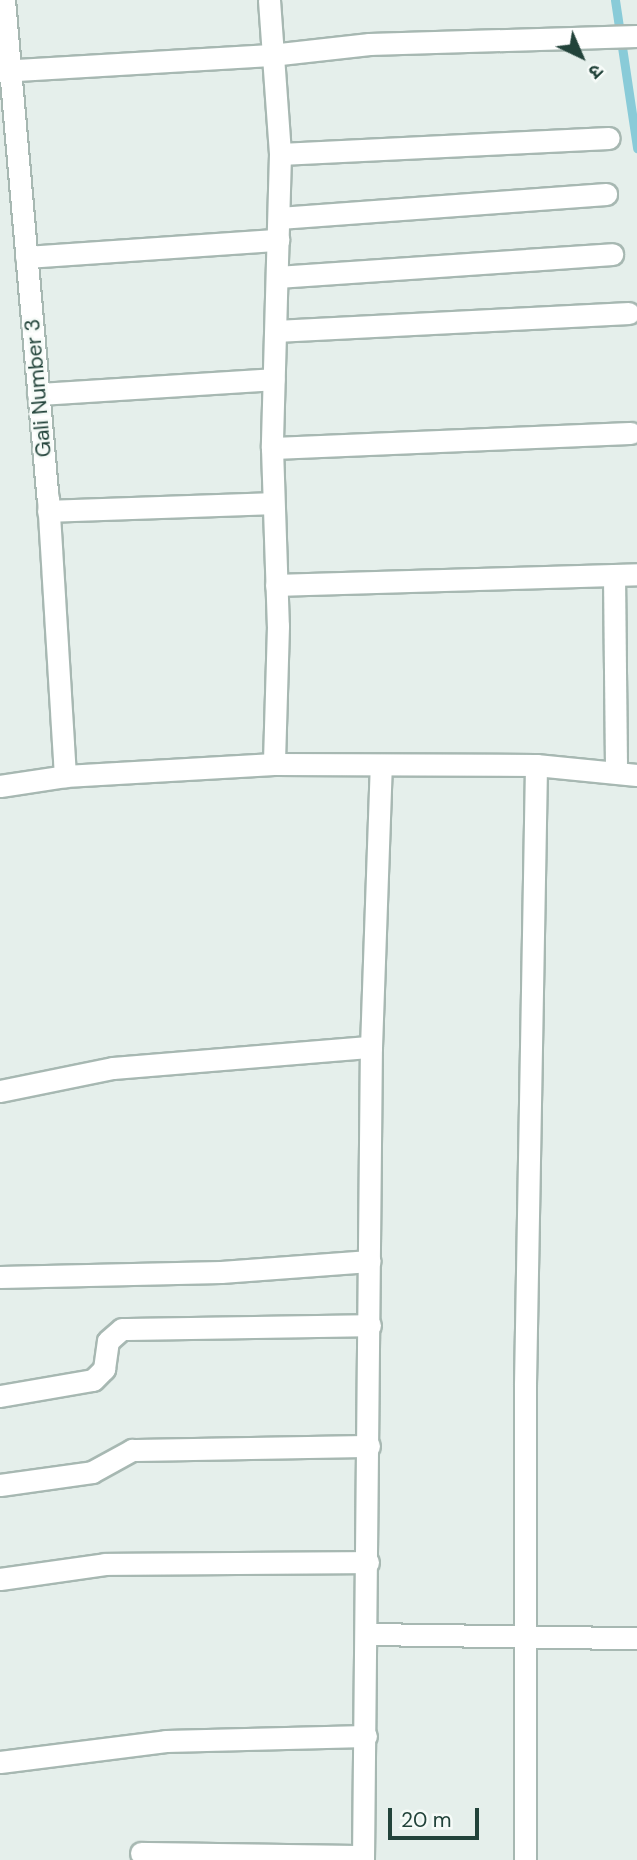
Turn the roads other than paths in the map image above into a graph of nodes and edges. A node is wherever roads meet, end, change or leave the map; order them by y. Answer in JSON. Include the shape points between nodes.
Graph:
{"nodes":[{"id":1,"x":4,"y":0,"type":"edge"},
{"id":2,"x":269,"y":0,"type":"edge"},
{"id":3,"x":636,"y":36,"type":"edge"},
{"id":4,"x":271,"y":55,"type":"junction"},
{"id":5,"x":4,"y":71,"type":"edge"},
{"id":6,"x":609,"y":138,"type":"dead end"},
{"id":7,"x":280,"y":154,"type":"junction"},
{"id":8,"x":606,"y":194,"type":"dead end"},
{"id":9,"x":279,"y":218,"type":"junction"},
{"id":10,"x":278,"y":240,"type":"junction"},
{"id":11,"x":612,"y":254,"type":"dead end"},
{"id":12,"x":26,"y":257,"type":"junction"},
{"id":13,"x":277,"y":277,"type":"junction"},
{"id":14,"x":629,"y":313,"type":"dead end"},
{"id":15,"x":276,"y":331,"type":"junction"},
{"id":16,"x":274,"y":379,"type":"junction"},
{"id":17,"x":38,"y":394,"type":"junction"},
{"id":18,"x":631,"y":433,"type":"dead end"},
{"id":19,"x":272,"y":448,"type":"junction"},
{"id":20,"x":273,"y":503,"type":"junction"},
{"id":21,"x":48,"y":511,"type":"junction"},
{"id":22,"x":637,"y":574,"type":"edge"},
{"id":23,"x":614,"y":575,"type":"junction"},
{"id":24,"x":276,"y":585,"type":"junction"},
{"id":25,"x":274,"y":764,"type":"junction"},
{"id":26,"x":381,"y":765,"type":"junction"},
{"id":27,"x":536,"y":765,"type":"junction"},
{"id":28,"x":626,"y":774,"type":"edge"},
{"id":29,"x":65,"y":776,"type":"junction"},
{"id":30,"x":0,"y":786,"type":"edge"},
{"id":31,"x":371,"y":1047,"type":"junction"},
{"id":32,"x":0,"y":1091,"type":"edge"},
{"id":33,"x":370,"y":1261,"type":"junction"},
{"id":34,"x":0,"y":1277,"type":"edge"},
{"id":35,"x":370,"y":1325,"type":"junction"},
{"id":36,"x":0,"y":1396,"type":"edge"},
{"id":37,"x":369,"y":1446,"type":"junction"},
{"id":38,"x":0,"y":1485,"type":"edge"},
{"id":39,"x":368,"y":1562,"type":"junction"},
{"id":40,"x":0,"y":1579,"type":"edge"},
{"id":41,"x":368,"y":1634,"type":"junction"},
{"id":42,"x":525,"y":1635,"type":"junction"},
{"id":43,"x":637,"y":1638,"type":"edge"},
{"id":44,"x":366,"y":1737,"type":"junction"},
{"id":45,"x":0,"y":1762,"type":"edge"},
{"id":46,"x":141,"y":1853,"type":"dead end"},
{"id":47,"x":363,"y":1858,"type":"edge"},
{"id":48,"x":525,"y":1860,"type":"edge"}],
"edges":[{"from":1,"to":5,"type":"street","name":"Gali Number 3"},
{"from":2,"to":4,"type":"street"},
{"from":3,"to":4,"type":"street","via":[[369,44]]},
{"from":4,"to":5,"type":"street"},
{"from":4,"to":7,"type":"street"},
{"from":5,"to":12,"type":"street","name":"Gali Number 3"},
{"from":6,"to":7,"type":"street"},
{"from":7,"to":9,"type":"street"},
{"from":8,"to":9,"type":"street"},
{"from":9,"to":10,"type":"street"},
{"from":10,"to":12,"type":"street"},
{"from":10,"to":13,"type":"street"},
{"from":11,"to":13,"type":"street"},
{"from":12,"to":17,"type":"street","name":"Gali Number 3"},
{"from":13,"to":15,"type":"street"},
{"from":14,"to":15,"type":"street"},
{"from":15,"to":16,"type":"street"},
{"from":16,"to":17,"type":"street"},
{"from":16,"to":19,"type":"street"},
{"from":17,"to":21,"type":"street","name":"Gali Number 3"},
{"from":18,"to":19,"type":"street"},
{"from":19,"to":20,"type":"street"},
{"from":20,"to":21,"type":"street"},
{"from":20,"to":24,"type":"street"},
{"from":21,"to":29,"type":"street","name":"Gali Number 3"},
{"from":22,"to":23,"type":"street"},
{"from":23,"to":24,"type":"street"},
{"from":23,"to":28,"type":"street"},
{"from":24,"to":25,"type":"street"},
{"from":25,"to":26,"type":"street"},
{"from":25,"to":29,"type":"street"},
{"from":26,"to":27,"type":"street"},
{"from":26,"to":31,"type":"street"},
{"from":27,"to":28,"type":"street"},
{"from":27,"to":42,"type":"street"},
{"from":29,"to":30,"type":"street"},
{"from":31,"to":32,"type":"street","via":[[113,1068]]},
{"from":31,"to":33,"type":"street"},
{"from":33,"to":34,"type":"street","via":[[221,1272]]},
{"from":33,"to":35,"type":"street"},
{"from":35,"to":36,"type":"street","via":[[122,1329],[108,1340],[104,1369],[93,1380]]},
{"from":35,"to":37,"type":"street"},
{"from":37,"to":38,"type":"street","via":[[132,1450],[92,1472]]},
{"from":37,"to":39,"type":"street"},
{"from":39,"to":40,"type":"street","via":[[105,1564]]},
{"from":39,"to":41,"type":"street"},
{"from":41,"to":42,"type":"street"},
{"from":41,"to":44,"type":"street"},
{"from":42,"to":43,"type":"street"},
{"from":42,"to":48,"type":"street"},
{"from":44,"to":45,"type":"street","via":[[166,1741]]},
{"from":44,"to":47,"type":"street"},
{"from":46,"to":47,"type":"street"}]}
